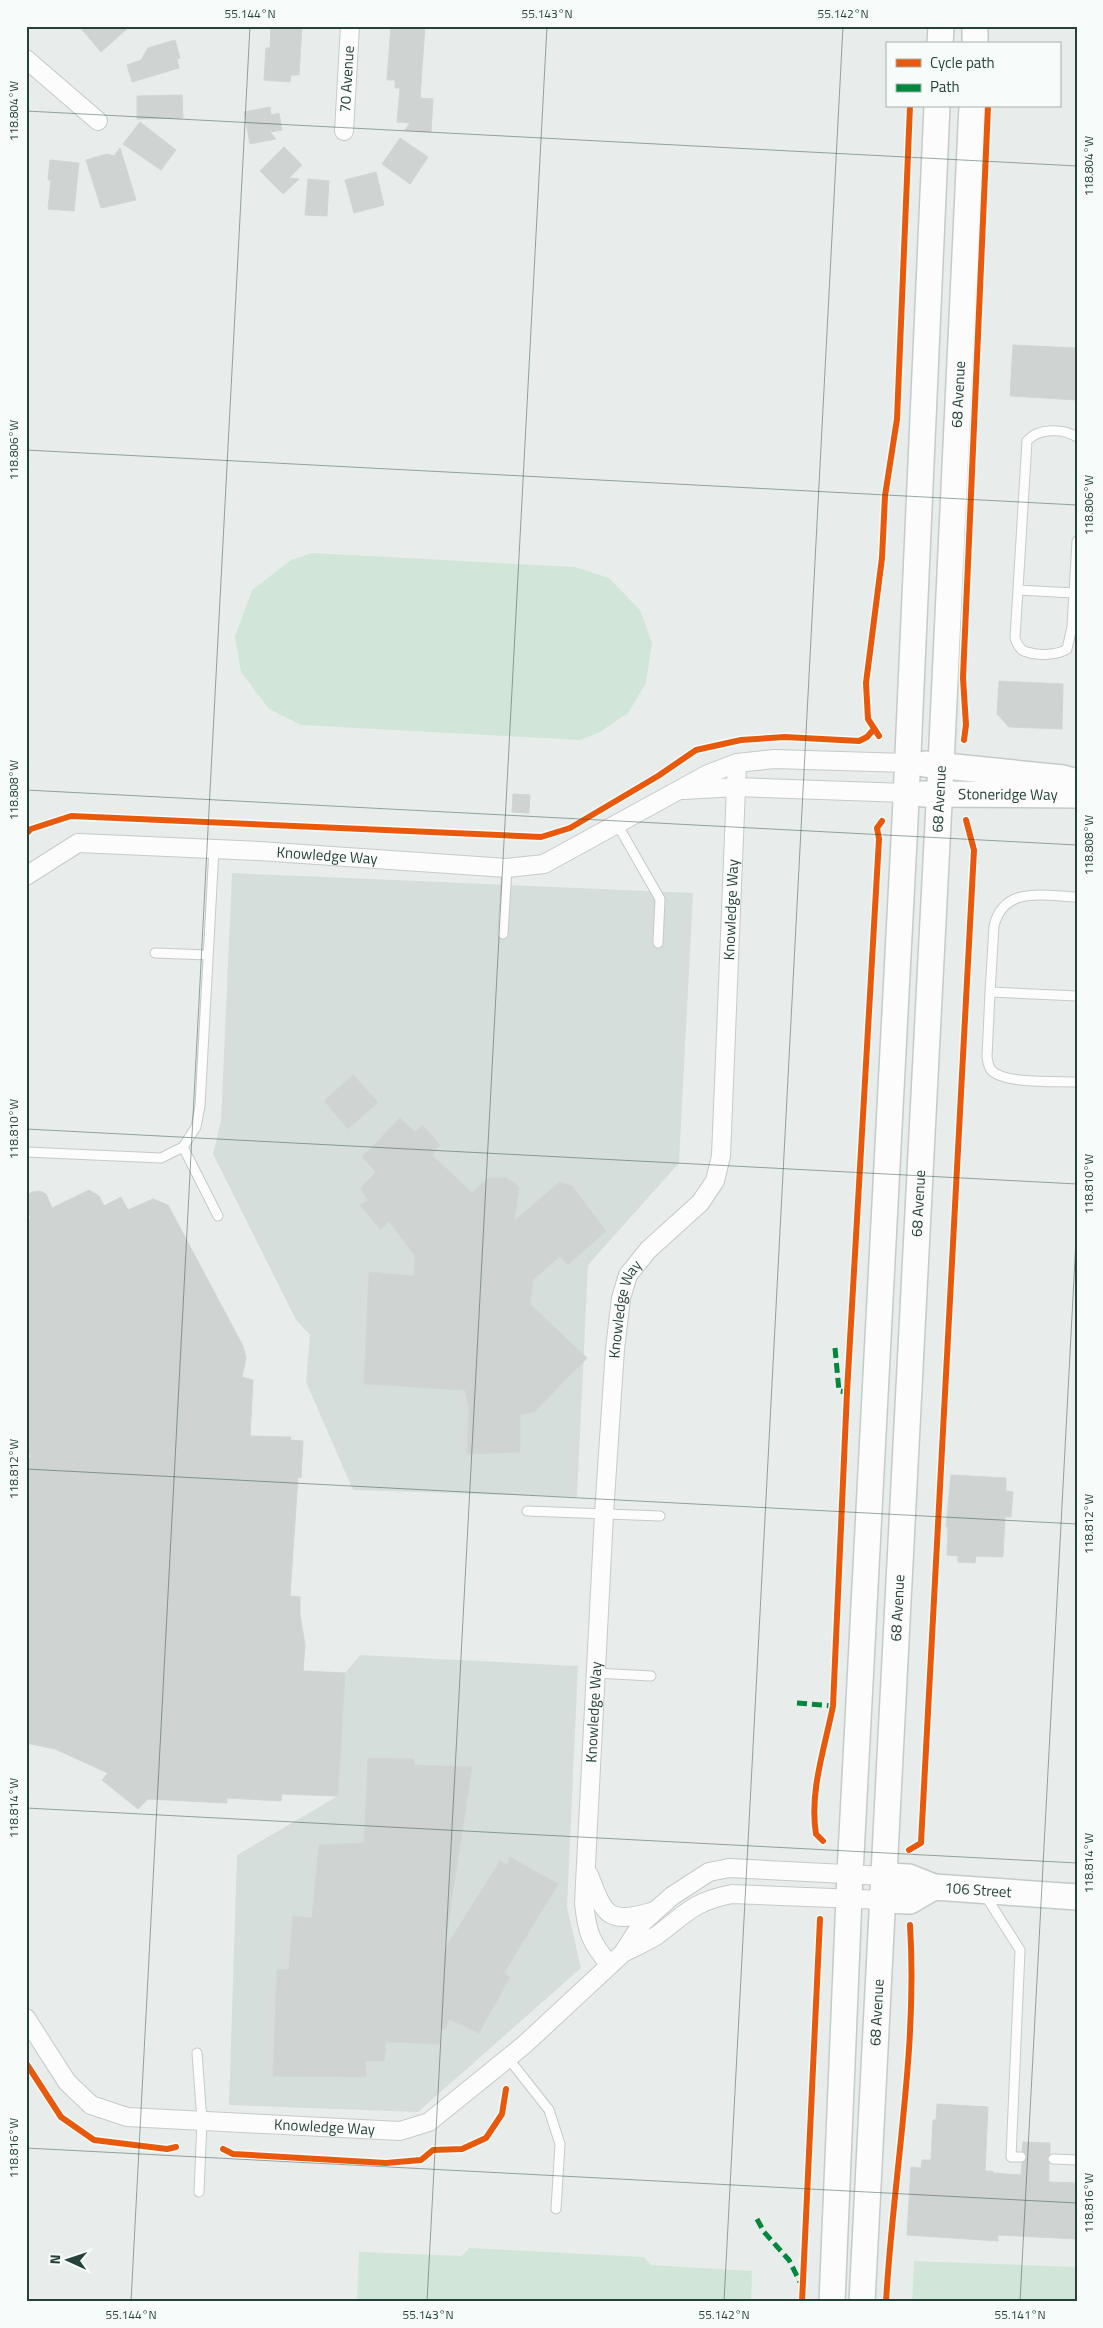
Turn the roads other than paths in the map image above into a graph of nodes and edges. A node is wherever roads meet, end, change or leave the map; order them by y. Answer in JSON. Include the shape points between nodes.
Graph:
{"nodes":[{"id":1,"x":350,"y":26,"type":"edge"},
{"id":2,"x":941,"y":26,"type":"edge"},
{"id":3,"x":975,"y":26,"type":"edge"},
{"id":4,"x":940,"y":42,"type":"edge"},
{"id":5,"x":975,"y":42,"type":"edge"},
{"id":6,"x":27,"y":61,"type":"edge"},
{"id":7,"x":937,"y":108,"type":"edge"},
{"id":8,"x":972,"y":108,"type":"edge"},
{"id":9,"x":98,"y":121,"type":"dead end"},
{"id":10,"x":344,"y":131,"type":"dead end"},
{"id":11,"x":1077,"y":437,"type":"edge"},
{"id":12,"x":1077,"y":541,"type":"edge"},
{"id":13,"x":1076,"y":557,"type":"edge"},
{"id":14,"x":1018,"y":590,"type":"junction"},
{"id":15,"x":1074,"y":593,"type":"junction"},
{"id":16,"x":1075,"y":627,"type":"edge"},
{"id":17,"x":737,"y":763,"type":"junction"},
{"id":18,"x":907,"y":763,"type":"junction"},
{"id":19,"x":941,"y":765,"type":"junction"},
{"id":20,"x":1077,"y":782,"type":"edge"},
{"id":21,"x":737,"y":787,"type":"junction"},
{"id":22,"x":678,"y":790,"type":"junction"},
{"id":23,"x":906,"y":793,"type":"junction"},
{"id":24,"x":939,"y":794,"type":"junction"},
{"id":25,"x":1077,"y":795,"type":"edge"},
{"id":26,"x":617,"y":824,"type":"junction"},
{"id":27,"x":214,"y":849,"type":"junction"},
{"id":28,"x":507,"y":868,"type":"junction"},
{"id":29,"x":26,"y":876,"type":"edge"},
{"id":30,"x":1077,"y":897,"type":"edge"},
{"id":31,"x":503,"y":934,"type":"dead end"},
{"id":32,"x":658,"y":943,"type":"dead end"},
{"id":33,"x":155,"y":953,"type":"dead end"},
{"id":34,"x":208,"y":955,"type":"junction"},
{"id":35,"x":990,"y":992,"type":"junction"},
{"id":36,"x":1077,"y":996,"type":"edge"},
{"id":37,"x":1077,"y":1082,"type":"edge"},
{"id":38,"x":183,"y":1147,"type":"junction"},
{"id":39,"x":26,"y":1152,"type":"edge"},
{"id":40,"x":218,"y":1216,"type":"dead end"},
{"id":41,"x":527,"y":1511,"type":"dead end"},
{"id":42,"x":604,"y":1514,"type":"junction"},
{"id":43,"x":660,"y":1516,"type":"dead end"},
{"id":44,"x":595,"y":1673,"type":"junction"},
{"id":45,"x":651,"y":1676,"type":"dead end"},
{"id":46,"x":586,"y":1865,"type":"junction"},
{"id":47,"x":850,"y":1874,"type":"junction"},
{"id":48,"x":884,"y":1888,"type":"junction"},
{"id":49,"x":982,"y":1890,"type":"junction"},
{"id":50,"x":1077,"y":1896,"type":"edge"},
{"id":51,"x":849,"y":1898,"type":"junction"},
{"id":52,"x":655,"y":1911,"type":"junction"},
{"id":53,"x":623,"y":1953,"type":"junction"},
{"id":54,"x":610,"y":1965,"type":"junction"},
{"id":55,"x":26,"y":2018,"type":"edge"},
{"id":56,"x":197,"y":2053,"type":"dead end"},
{"id":57,"x":508,"y":2058,"type":"junction"},
{"id":58,"x":202,"y":2121,"type":"junction"},
{"id":59,"x":1021,"y":2157,"type":"dead end"},
{"id":60,"x":1053,"y":2159,"type":"dead end"},
{"id":61,"x":1077,"y":2160,"type":"edge"},
{"id":62,"x":198,"y":2192,"type":"dead end"},
{"id":63,"x":556,"y":2209,"type":"dead end"},
{"id":64,"x":832,"y":2302,"type":"edge"},
{"id":65,"x":862,"y":2302,"type":"edge"}],
"edges":[{"from":1,"to":10,"type":"street","name":"70 Avenue"},
{"from":2,"to":4,"type":"main road"},
{"from":3,"to":5,"type":"main road"},
{"from":6,"to":9,"type":"street"},
{"from":7,"to":18,"type":"main road"},
{"from":8,"to":19,"type":"main road","name":"68 Avenue"},
{"from":11,"to":14,"type":"lane","via":[[1071,433],[1040,431],[1027,440]]},
{"from":12,"to":13,"type":"lane"},
{"from":13,"to":15,"type":"lane"},
{"from":14,"to":15,"type":"lane"},
{"from":14,"to":16,"type":"lane","via":[[1015,638],[1018,646],[1026,652],[1060,653],[1067,649]]},
{"from":15,"to":16,"type":"lane"},
{"from":17,"to":18,"type":"street","name":"Knowledge Way","via":[[774,759]]},
{"from":17,"to":21,"type":"street","name":"Knowledge Way"},
{"from":17,"to":22,"type":"street","name":"Knowledge Way"},
{"from":18,"to":19,"type":"main road","name":"Knowledge Way"},
{"from":18,"to":23,"type":"main road"},
{"from":19,"to":20,"type":"main road","name":"Stoneridge Way"},
{"from":19,"to":24,"type":"main road","name":"68 Avenue"},
{"from":21,"to":22,"type":"street","name":"Knowledge Way"},
{"from":21,"to":23,"type":"street","name":"Knowledge Way"},
{"from":21,"to":42,"type":"street","name":"Knowledge Way","via":[[721,1156],[715,1181],[700,1203],[648,1250],[628,1275],[621,1298],[615,1348]]},
{"from":22,"to":26,"type":"street","name":"Knowledge Way"},
{"from":23,"to":24,"type":"main road","name":"Knowledge Way"},
{"from":23,"to":47,"type":"main road"},
{"from":24,"to":25,"type":"main road","name":"Stoneridge Way"},
{"from":24,"to":48,"type":"main road","name":"68 Avenue"},
{"from":26,"to":28,"type":"street","name":"Knowledge Way","via":[[544,864]]},
{"from":26,"to":32,"type":"lane","via":[[660,899]]},
{"from":27,"to":28,"type":"street","name":"Knowledge Way"},
{"from":27,"to":29,"type":"street","name":"Knowledge Way","via":[[78,843]]},
{"from":27,"to":34,"type":"lane"},
{"from":28,"to":31,"type":"lane"},
{"from":30,"to":35,"type":"lane","via":[[1026,896],[1003,906],[994,926]]},
{"from":33,"to":34,"type":"lane"},
{"from":34,"to":38,"type":"lane","via":[[200,1106],[196,1128]]},
{"from":35,"to":36,"type":"lane"},
{"from":35,"to":37,"type":"lane","via":[[987,1057],[993,1072],[1012,1079]]},
{"from":38,"to":39,"type":"lane","via":[[161,1158]]},
{"from":38,"to":40,"type":"lane"},
{"from":41,"to":42,"type":"lane"},
{"from":42,"to":43,"type":"lane"},
{"from":42,"to":44,"type":"street","name":"Knowledge Way"},
{"from":44,"to":45,"type":"lane"},
{"from":44,"to":46,"type":"street","name":"Knowledge Way"},
{"from":46,"to":52,"type":"street","name":"Knowledge Way","via":[[599,1902],[615,1916],[627,1918]]},
{"from":46,"to":54,"type":"street","name":"Knowledge Way","via":[[584,1904],[588,1934],[594,1947]]},
{"from":47,"to":48,"type":"street","name":"Knowledge Way"},
{"from":47,"to":51,"type":"main road"},
{"from":47,"to":52,"type":"street","name":"Knowledge Way","via":[[729,1868],[709,1872]]},
{"from":48,"to":49,"type":"main road","name":"106 Street","via":[[910,1901],[934,1887]]},
{"from":48,"to":51,"type":"street","name":"Knowledge Way"},
{"from":48,"to":65,"type":"main road","name":"68 Avenue"},
{"from":49,"to":50,"type":"main road","name":"106 Street"},
{"from":49,"to":59,"type":"lane","via":[[1020,1950],[1011,2157]]},
{"from":51,"to":53,"type":"street","name":"Knowledge Way","via":[[732,1894],[711,1898],[693,1906],[654,1937]]},
{"from":51,"to":64,"type":"main road"},
{"from":52,"to":53,"type":"street","name":"Knowledge Way","via":[[643,1922]]},
{"from":53,"to":54,"type":"street","name":"Knowledge Way"},
{"from":54,"to":57,"type":"street","name":"Knowledge Way"},
{"from":55,"to":58,"type":"street","name":"Knowledge Way","via":[[67,2082],[91,2105],[128,2117]]},
{"from":56,"to":58,"type":"lane"},
{"from":57,"to":58,"type":"street","name":"Knowledge Way","via":[[430,2122],[400,2132]]},
{"from":57,"to":63,"type":"lane","via":[[549,2110],[560,2144]]},
{"from":58,"to":62,"type":"lane"},
{"from":60,"to":61,"type":"lane"}]}
